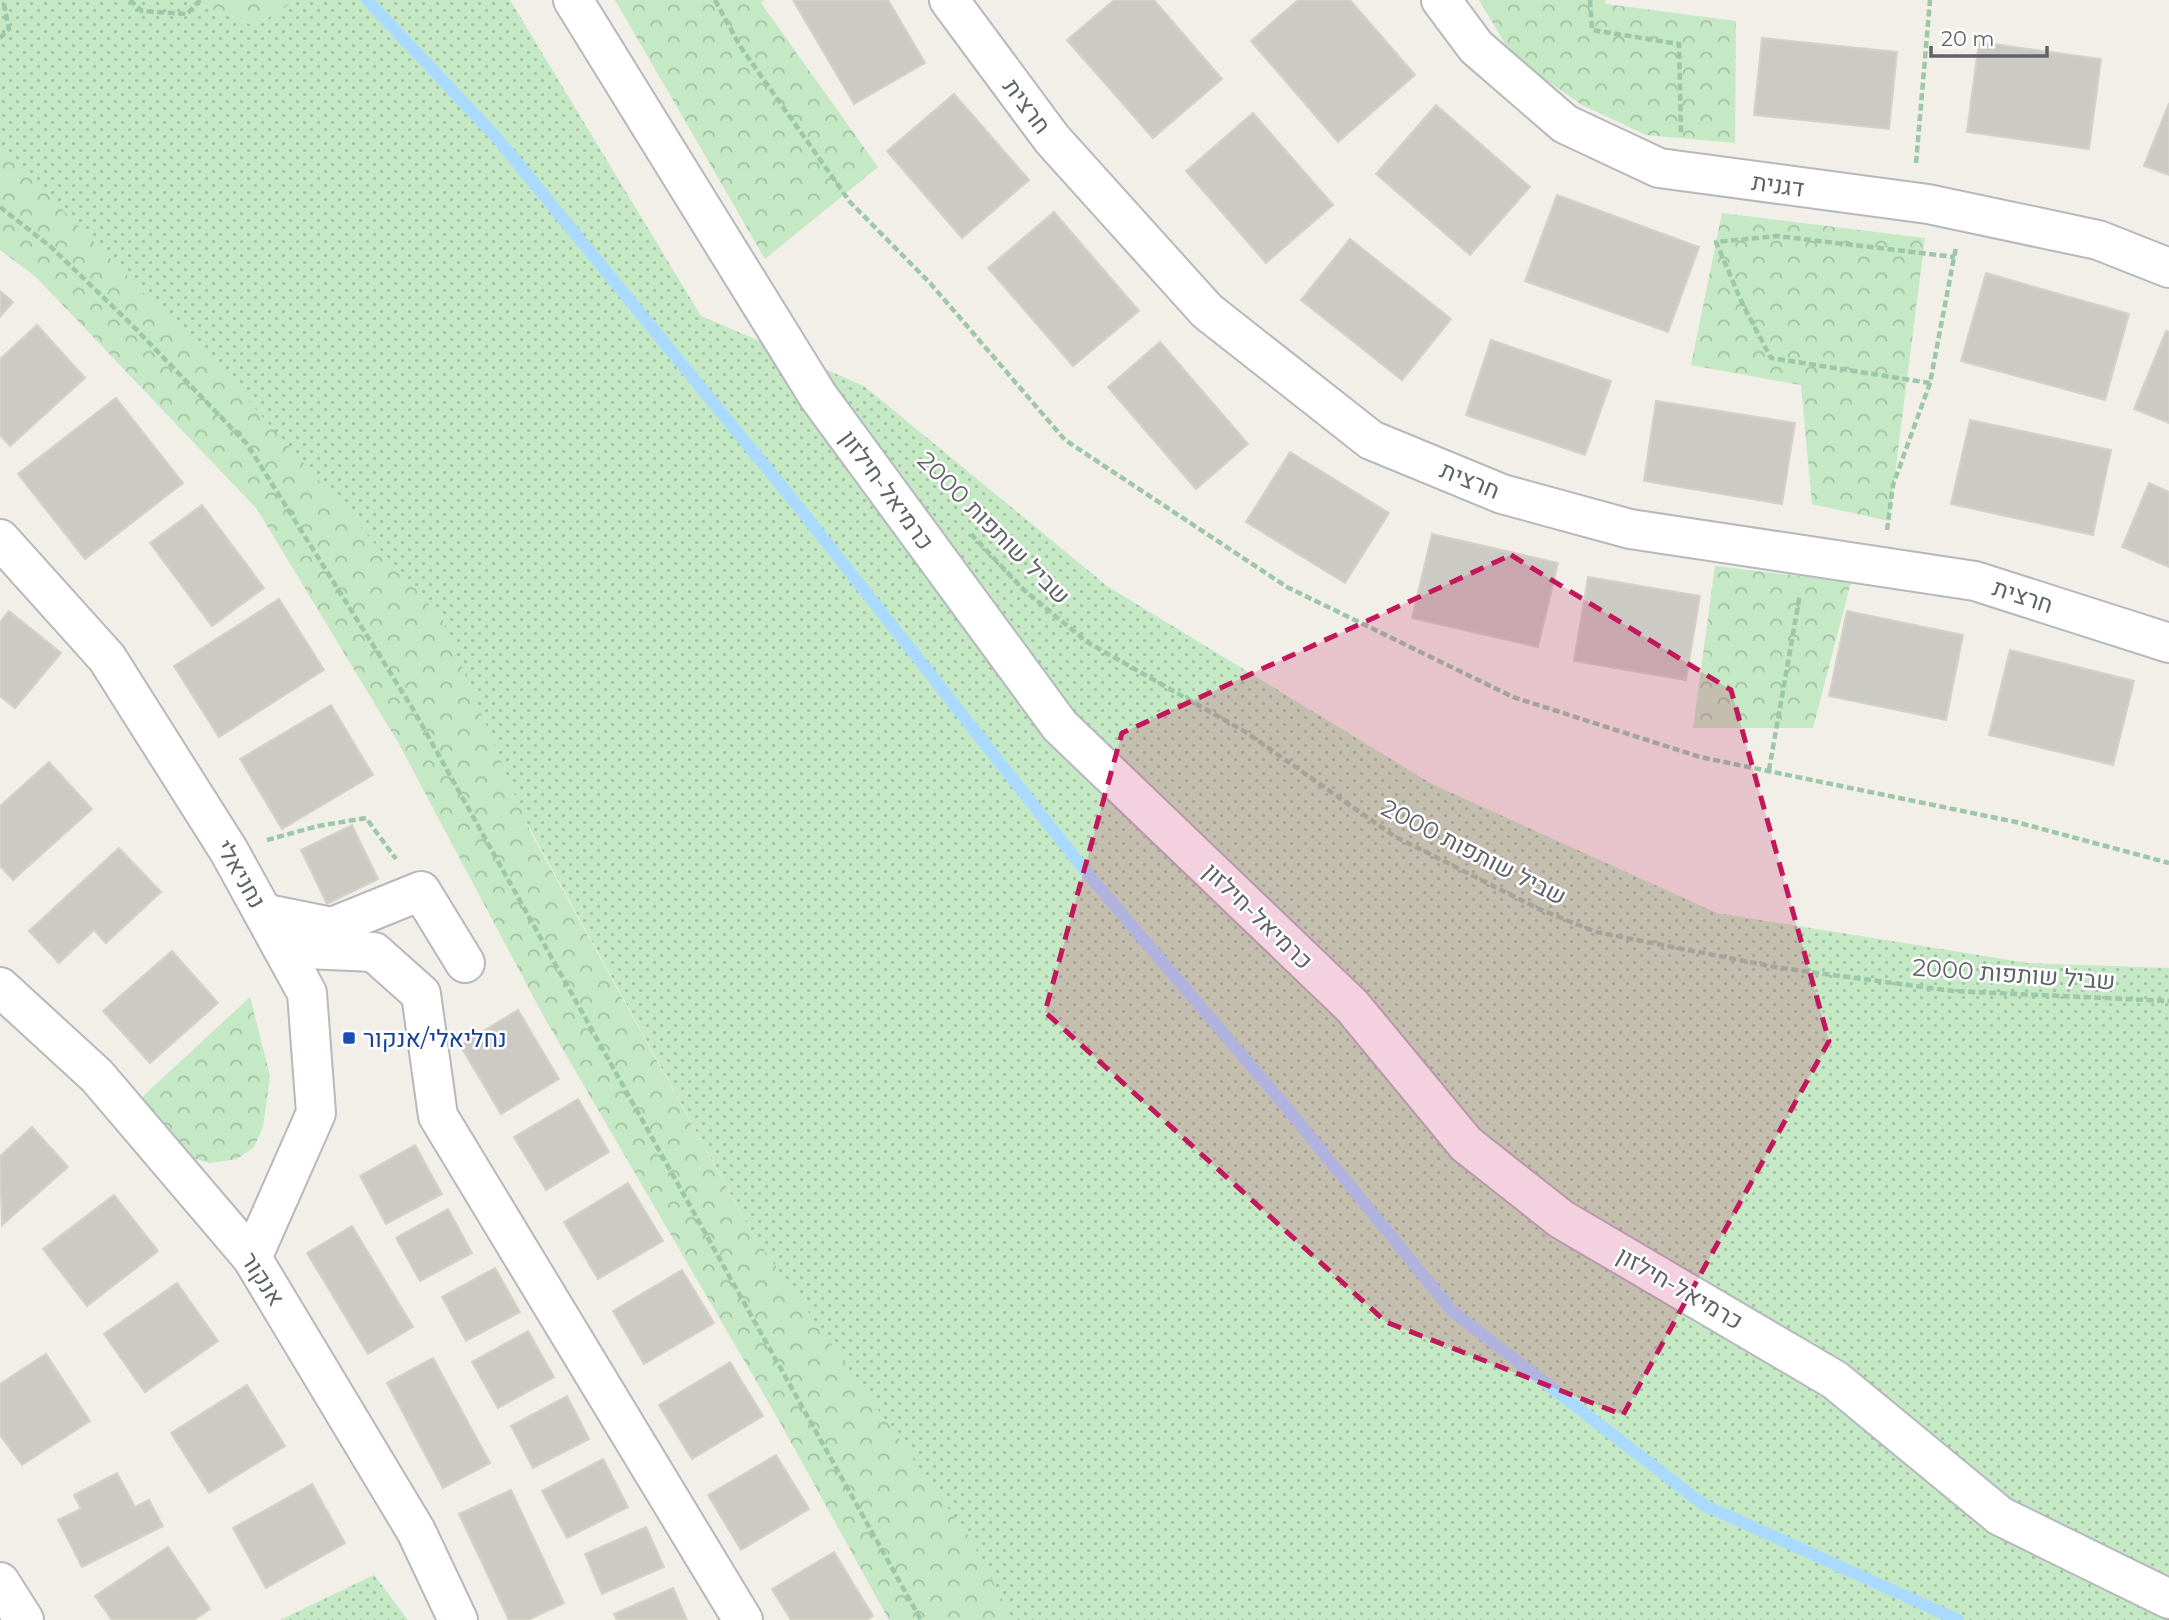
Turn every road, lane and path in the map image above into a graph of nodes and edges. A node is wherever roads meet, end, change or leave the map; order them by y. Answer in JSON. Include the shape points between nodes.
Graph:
{"nodes":[{"id":1,"x":3,"y":0,"type":"edge"},
{"id":2,"x":130,"y":0,"type":"edge"},
{"id":3,"x":200,"y":0,"type":"edge"},
{"id":4,"x":573,"y":0,"type":"edge"},
{"id":5,"x":715,"y":0,"type":"edge"},
{"id":6,"x":949,"y":0,"type":"edge"},
{"id":7,"x":1441,"y":0,"type":"edge"},
{"id":8,"x":1590,"y":0,"type":"edge"},
{"id":9,"x":1930,"y":0,"type":"edge"},
{"id":10,"x":0,"y":38,"type":"edge"},
{"id":11,"x":1682,"y":171,"type":"junction"},
{"id":12,"x":1913,"y":203,"type":"junction"},
{"id":13,"x":0,"y":206,"type":"edge"},
{"id":14,"x":1963,"y":212,"type":"junction"},
{"id":15,"x":1955,"y":257,"type":"junction"},
{"id":16,"x":2169,"y":268,"type":"edge"},
{"id":17,"x":1930,"y":383,"type":"junction"},
{"id":18,"x":967,"y":529,"type":"dead end"},
{"id":19,"x":0,"y":539,"type":"edge"},
{"id":20,"x":1807,"y":556,"type":"junction"},
{"id":21,"x":1883,"y":567,"type":"junction"},
{"id":22,"x":2169,"y":643,"type":"edge"},
{"id":23,"x":1769,"y":770,"type":"junction"},
{"id":24,"x":229,"y":851,"type":"junction"},
{"id":25,"x":2169,"y":863,"type":"edge"},
{"id":26,"x":421,"y":891,"type":"junction"},
{"id":27,"x":263,"y":913,"type":"junction"},
{"id":28,"x":283,"y":948,"type":"junction"},
{"id":29,"x":465,"y":963,"type":"dead end"},
{"id":30,"x":0,"y":986,"type":"edge"},
{"id":31,"x":2169,"y":1001,"type":"edge"},
{"id":32,"x":252,"y":1258,"type":"junction"},
{"id":33,"x":0,"y":1582,"type":"edge"},
{"id":34,"x":2169,"y":1599,"type":"edge"},
{"id":35,"x":24,"y":1620,"type":"edge"},
{"id":36,"x":458,"y":1620,"type":"edge"},
{"id":37,"x":743,"y":1620,"type":"edge"},
{"id":38,"x":921,"y":1620,"type":"edge"}],
"edges":[{"from":1,"to":10,"type":"path","via":[[9,29]]},
{"from":2,"to":3,"type":"path","via":[[142,11],[187,14]]},
{"from":4,"to":34,"type":"street","name":"כרמיאל-חילזון","via":[[818,396],[1060,726],[1352,1006],[1466,1144],[1561,1219],[1835,1380],[2000,1516]]},
{"from":5,"to":23,"type":"path","via":[[740,46],[850,202],[930,284],[1065,440],[1287,587],[1513,697],[1700,757]]},
{"from":6,"to":20,"type":"street","name":"חרצית","via":[[1052,139],[1207,311],[1371,440],[1502,494],[1617,525]]},
{"from":7,"to":11,"type":"street","name":"דגנית","via":[[1476,47],[1566,124],[1659,168]]},
{"from":8,"to":11,"type":"path","via":[[1592,30],[1679,44]]},
{"from":9,"to":12,"type":"path"},
{"from":11,"to":12,"type":"street","name":"דגנית"},
{"from":12,"to":14,"type":"street","name":"דגנית"},
{"from":13,"to":38,"type":"path","via":[[51,247],[247,444],[413,709]]},
{"from":14,"to":15,"type":"path"},
{"from":14,"to":16,"type":"street","name":"דגנית","via":[[2098,240]]},
{"from":15,"to":17,"type":"path"},
{"from":15,"to":17,"type":"path","via":[[1777,236],[1716,242],[1771,358]]},
{"from":17,"to":21,"type":"path","via":[[1894,485]]},
{"from":18,"to":31,"type":"path","name":"שביל שותפות 2000","via":[[1024,590],[1087,642],[1244,731],[1394,836],[1539,909],[1596,932],[1780,968],[1953,991]]},
{"from":19,"to":24,"type":"street","name":"נחניאלי","via":[[107,659]]},
{"from":20,"to":21,"type":"street","name":"חרצית"},
{"from":20,"to":23,"type":"path"},
{"from":21,"to":22,"type":"street","name":"חרצית","via":[[1975,581]]},
{"from":23,"to":25,"type":"path","via":[[2017,822]]},
{"from":24,"to":26,"type":"path","via":[[366,818]]},
{"from":24,"to":27,"type":"street","name":"נחניאלי"},
{"from":26,"to":27,"type":"street","via":[[332,927]]},
{"from":26,"to":29,"type":"street"},
{"from":27,"to":28,"type":"street","name":"נחניאלי"},
{"from":28,"to":32,"type":"street","name":"נחניאלי","via":[[307,993],[316,1113]]},
{"from":28,"to":37,"type":"street","via":[[374,952],[421,994],[438,1116]]},
{"from":30,"to":32,"type":"street","name":"אנקור","via":[[97,1076]]},
{"from":32,"to":36,"type":"street","name":"אנקור","via":[[416,1531]]},
{"from":33,"to":35,"type":"street"}]}
